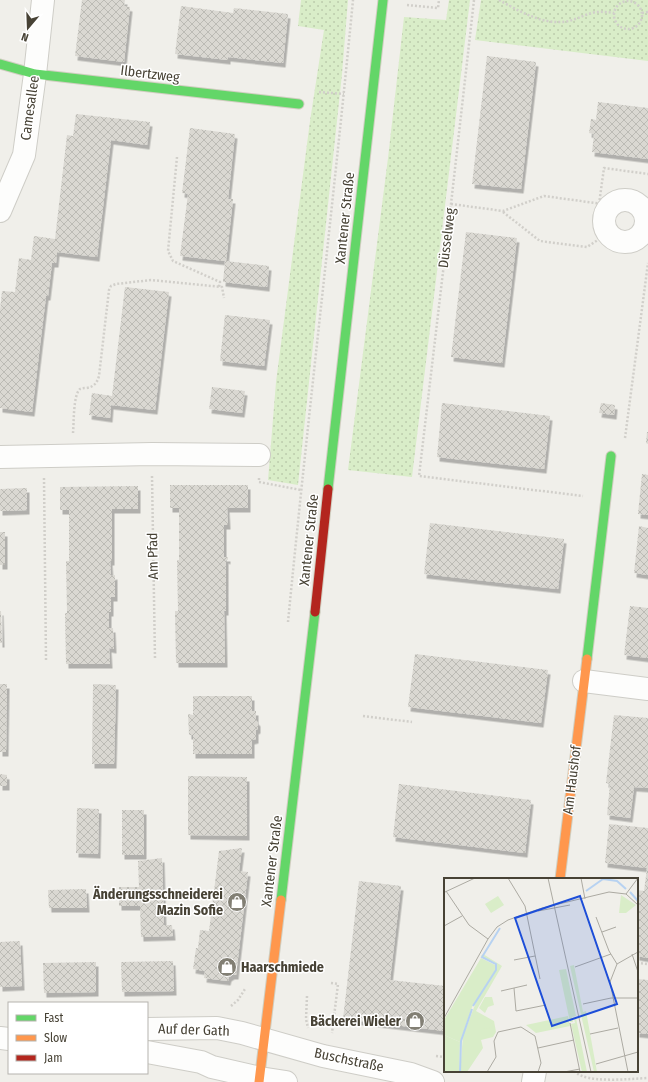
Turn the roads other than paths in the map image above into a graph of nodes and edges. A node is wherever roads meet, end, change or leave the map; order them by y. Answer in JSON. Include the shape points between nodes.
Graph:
{"nodes":[{"id":1,"x":43,"y":0,"type":"edge"},
{"id":2,"x":383,"y":0,"type":"edge"},
{"id":3,"x":0,"y":64,"type":"edge"},
{"id":4,"x":35,"y":74,"type":"junction"},
{"id":5,"x":299,"y":104,"type":"dead end"},
{"id":6,"x":644,"y":207,"type":"edge"},
{"id":7,"x":0,"y":211,"type":"edge"},
{"id":8,"x":259,"y":455,"type":"road end"},
{"id":9,"x":611,"y":456,"type":"road end"},
{"id":10,"x":0,"y":458,"type":"edge"},
{"id":11,"x":584,"y":681,"type":"junction"},
{"id":12,"x":648,"y":689,"type":"edge"},
{"id":13,"x":560,"y":878,"type":"edge"},
{"id":14,"x":148,"y":1029,"type":"edge"},
{"id":15,"x":265,"y":1039,"type":"junction"},
{"id":16,"x":148,"y":1052,"type":"edge"},
{"id":17,"x":535,"y":1072,"type":"edge"},
{"id":18,"x":260,"y":1080,"type":"edge"},
{"id":19,"x":286,"y":1082,"type":"edge"},
{"id":20,"x":433,"y":1082,"type":"edge"},
{"id":21,"x":533,"y":1082,"type":"edge"}],
"edges":[{"from":1,"to":4,"type":"street","name":"Camesallee"},
{"from":2,"to":15,"type":"main road","name":"Xantener Straße"},
{"from":3,"to":4,"type":"main road","name":"Ilbertzweg"},
{"from":4,"to":5,"type":"main road","name":"Ilbertzweg"},
{"from":4,"to":7,"type":"street","name":"Camesallee","via":[[24,155]]},
{"from":6,"to":6,"type":"street","via":[[628,200],[605,205],[603,221],[607,234],[622,243],[641,236],[646,223]]},
{"from":8,"to":10,"type":"street","via":[[152,454]]},
{"from":9,"to":11,"type":"main road","name":"Am Haushof"},
{"from":11,"to":12,"type":"street"},
{"from":11,"to":13,"type":"main road","name":"Am Haushof"},
{"from":14,"to":15,"type":"street","name":"Auf der Gath","via":[[217,1028]]},
{"from":15,"to":18,"type":"main road","name":"Xantener Straße"},
{"from":15,"to":20,"type":"street","name":"Buschstraße","via":[[323,1056],[411,1074]]},
{"from":16,"to":18,"type":"street","name":"Auf der Gath","via":[[201,1062]]},
{"from":17,"to":21,"type":"street"},
{"from":18,"to":19,"type":"street"}]}
